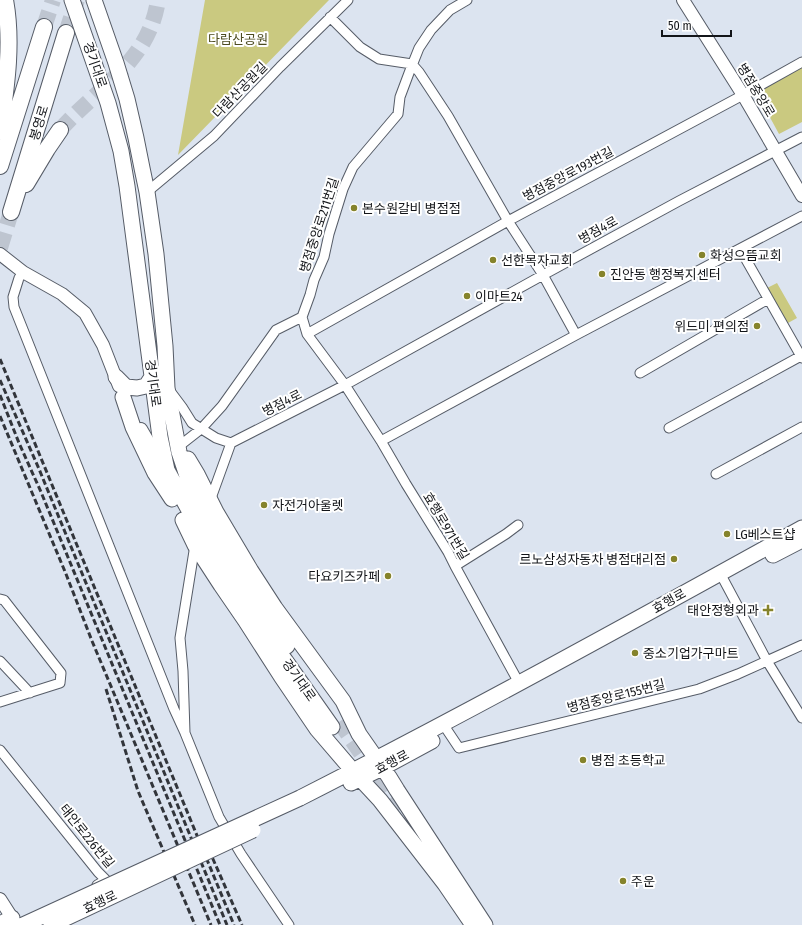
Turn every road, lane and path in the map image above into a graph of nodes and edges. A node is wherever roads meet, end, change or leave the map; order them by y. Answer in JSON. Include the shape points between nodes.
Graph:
{"nodes":[{"id":1,"x":5,"y":0,"type":"edge"},
{"id":2,"x":72,"y":0,"type":"edge"},
{"id":3,"x":94,"y":0,"type":"edge"},
{"id":4,"x":348,"y":0,"type":"edge"},
{"id":5,"x":467,"y":0,"type":"edge"},
{"id":6,"x":683,"y":0,"type":"edge"},
{"id":7,"x":330,"y":17,"type":"junction"},
{"id":8,"x":44,"y":27,"type":"tunnel mouth"},
{"id":9,"x":66,"y":33,"type":"tunnel mouth"},
{"id":10,"x":802,"y":62,"type":"edge"},
{"id":11,"x":412,"y":64,"type":"junction"},
{"id":12,"x":743,"y":95,"type":"junction"},
{"id":13,"x":60,"y":130,"type":"tunnel mouth"},
{"id":14,"x":0,"y":131,"type":"edge"},
{"id":15,"x":802,"y":137,"type":"edge"},
{"id":16,"x":775,"y":151,"type":"junction"},
{"id":17,"x":0,"y":166,"type":"edge"},
{"id":18,"x":147,"y":192,"type":"junction"},
{"id":19,"x":802,"y":196,"type":"edge"},
{"id":20,"x":802,"y":216,"type":"edge"},
{"id":21,"x":508,"y":221,"type":"junction"},
{"id":22,"x":740,"y":249,"type":"junction"},
{"id":23,"x":0,"y":254,"type":"edge"},
{"id":24,"x":23,"y":272,"type":"junction"},
{"id":25,"x":543,"y":275,"type":"junction"},
{"id":26,"x":768,"y":299,"type":"junction"},
{"id":27,"x":302,"y":317,"type":"junction"},
{"id":28,"x":307,"y":334,"type":"junction"},
{"id":29,"x":576,"y":335,"type":"junction"},
{"id":30,"x":801,"y":358,"type":"edge"},
{"id":31,"x":640,"y":373,"type":"dead end"},
{"id":32,"x":116,"y":377,"type":"junction"},
{"id":33,"x":152,"y":377,"type":"junction"},
{"id":34,"x":345,"y":386,"type":"junction"},
{"id":35,"x":168,"y":388,"type":"junction"},
{"id":36,"x":123,"y":397,"type":"junction"},
{"id":37,"x":802,"y":427,"type":"edge"},
{"id":38,"x":201,"y":428,"type":"junction"},
{"id":39,"x":669,"y":428,"type":"dead end"},
{"id":40,"x":381,"y":441,"type":"junction"},
{"id":41,"x":178,"y":443,"type":"junction"},
{"id":42,"x":231,"y":443,"type":"junction"},
{"id":43,"x":167,"y":470,"type":"junction"},
{"id":44,"x":716,"y":474,"type":"dead end"},
{"id":45,"x":172,"y":499,"type":"junction"},
{"id":46,"x":210,"y":501,"type":"junction"},
{"id":47,"x":518,"y":525,"type":"dead end"},
{"id":48,"x":802,"y":528,"type":"edge"},
{"id":49,"x":802,"y":540,"type":"edge"},
{"id":50,"x":195,"y":545,"type":"junction"},
{"id":51,"x":455,"y":566,"type":"junction"},
{"id":52,"x":722,"y":577,"type":"junction"},
{"id":53,"x":0,"y":599,"type":"edge"},
{"id":54,"x":802,"y":645,"type":"edge"},
{"id":55,"x":0,"y":661,"type":"edge"},
{"id":56,"x":767,"y":661,"type":"junction"},
{"id":57,"x":519,"y":683,"type":"junction"},
{"id":58,"x":30,"y":692,"type":"junction"},
{"id":59,"x":0,"y":702,"type":"edge"},
{"id":60,"x":802,"y":718,"type":"edge"},
{"id":61,"x":445,"y":728,"type":"junction"},
{"id":62,"x":185,"y":733,"type":"junction"},
{"id":63,"x":0,"y":750,"type":"edge"},
{"id":64,"x":379,"y":763,"type":"junction"},
{"id":65,"x":356,"y":775,"type":"junction"},
{"id":66,"x":302,"y":802,"type":"junction"},
{"id":67,"x":0,"y":899,"type":"edge"},
{"id":68,"x":14,"y":923,"type":"edge"},
{"id":69,"x":51,"y":925,"type":"edge"},
{"id":70,"x":289,"y":925,"type":"edge"},
{"id":71,"x":473,"y":925,"type":"edge"},
{"id":72,"x":485,"y":925,"type":"edge"}],
"edges":[{"from":1,"to":14,"type":"highway","via":[[8,47]]},
{"from":2,"to":33,"type":"main road","name":"경기대로","via":[[108,103],[121,151]]},
{"from":3,"to":18,"type":"main road","name":"경기대로","via":[[127,99]]},
{"from":4,"to":7,"type":"street","name":"다람산공원길"},
{"from":5,"to":11,"type":"street","name":"병점중앙로211번길","via":[[450,10],[431,30]]},
{"from":6,"to":12,"type":"street","name":"병점중앙로"},
{"from":7,"to":11,"type":"street","via":[[360,47],[379,59]]},
{"from":7,"to":18,"type":"street","name":"다람산공원길","via":[[214,136]]},
{"from":8,"to":17,"type":"highway","name":"봉영로"},
{"from":9,"to":13,"type":"highway","name":"봉영로","via":[[11,212]]},
{"from":10,"to":12,"type":"street","name":"병점중앙로193번길"},
{"from":11,"to":21,"type":"street","via":[[420,72],[448,116]]},
{"from":11,"to":27,"type":"street","name":"병점중앙로211번길","via":[[400,97],[398,114],[353,167],[343,189],[324,258]]},
{"from":12,"to":16,"type":"street","name":"병점중앙로"},
{"from":12,"to":21,"type":"street","name":"병점중앙로193번길"},
{"from":15,"to":16,"type":"street","name":"병점4로"},
{"from":16,"to":19,"type":"street","name":"병점중앙로"},
{"from":16,"to":25,"type":"street","name":"병점4로"},
{"from":18,"to":35,"type":"main road","name":"경기대로","via":[[156,254]]},
{"from":20,"to":22,"type":"street"},
{"from":21,"to":25,"type":"street"},
{"from":21,"to":28,"type":"street","name":"병점중앙로193번길"},
{"from":22,"to":26,"type":"street"},
{"from":22,"to":29,"type":"street"},
{"from":23,"to":24,"type":"street"},
{"from":24,"to":32,"type":"street","via":[[62,294],[85,313],[103,345]]},
{"from":24,"to":62,"type":"street","via":[[13,297],[14,307]]},
{"from":25,"to":29,"type":"street"},
{"from":25,"to":34,"type":"street","name":"병점4로"},
{"from":26,"to":30,"type":"street"},
{"from":26,"to":31,"type":"street"},
{"from":27,"to":28,"type":"street"},
{"from":27,"to":38,"type":"street","via":[[276,330],[222,406]]},
{"from":28,"to":34,"type":"street"},
{"from":29,"to":40,"type":"street"},
{"from":30,"to":39,"type":"street"},
{"from":32,"to":33,"type":"main road","via":[[126,387],[137,388],[146,386]]},
{"from":32,"to":36,"type":"street"},
{"from":33,"to":43,"type":"main road","name":"경기대로"},
{"from":34,"to":40,"type":"street","name":"효행로971번길"},
{"from":34,"to":42,"type":"street","name":"병점4로"},
{"from":35,"to":38,"type":"street","via":[[192,423]]},
{"from":35,"to":41,"type":"main road","name":"경기대로"},
{"from":36,"to":43,"type":"street"},
{"from":36,"to":45,"type":"main road","via":[[133,427],[155,473]]},
{"from":37,"to":44,"type":"street"},
{"from":38,"to":41,"type":"street"},
{"from":38,"to":42,"type":"street","via":[[216,438]]},
{"from":40,"to":51,"type":"street","name":"효행로971번길"},
{"from":41,"to":43,"type":"main road","name":"경기대로","via":[[190,485],[207,521],[336,725],[275,646],[208,545]]},
{"from":41,"to":46,"type":"main road","name":"경기대로"},
{"from":42,"to":46,"type":"street"},
{"from":43,"to":45,"type":"main road"},
{"from":45,"to":50,"type":"main road"},
{"from":46,"to":64,"type":"main road","name":"경기대로","via":[[275,608],[343,701],[359,734]]},
{"from":47,"to":51,"type":"street"},
{"from":48,"to":52,"type":"main road","name":"효행로"},
{"from":49,"to":52,"type":"main road","name":"효행로"},
{"from":50,"to":62,"type":"street","via":[[180,638]]},
{"from":50,"to":65,"type":"main road","via":[[318,729]]},
{"from":51,"to":57,"type":"street","name":"효행로971번길"},
{"from":52,"to":56,"type":"street"},
{"from":52,"to":57,"type":"main road","name":"효행로"},
{"from":52,"to":61,"type":"main road","name":"효행로","via":[[583,658]]},
{"from":53,"to":58,"type":"street","via":[[4,600],[61,673],[60,683]]},
{"from":54,"to":56,"type":"street","name":"병점중앙로155번길"},
{"from":55,"to":58,"type":"street"},
{"from":56,"to":60,"type":"street"},
{"from":56,"to":61,"type":"street","name":"병점중앙로155번길","via":[[699,688],[459,748]]},
{"from":57,"to":61,"type":"main road","name":"효행로"},
{"from":58,"to":59,"type":"street"},
{"from":61,"to":64,"type":"main road","name":"효행로"},
{"from":62,"to":70,"type":"street","via":[[219,817]]},
{"from":63,"to":68,"type":"street","name":"태안로226번길","via":[[106,880]]},
{"from":64,"to":65,"type":"main road","name":"효행로"},
{"from":64,"to":72,"type":"main road","name":"경기대로"},
{"from":65,"to":66,"type":"main road","name":"효행로"},
{"from":65,"to":71,"type":"main road","via":[[380,800],[445,884]]},
{"from":66,"to":68,"type":"main road","bridge":true},
{"from":66,"to":69,"type":"main road","name":"효행로","bridge":true},
{"from":67,"to":68,"type":"street"}]}
